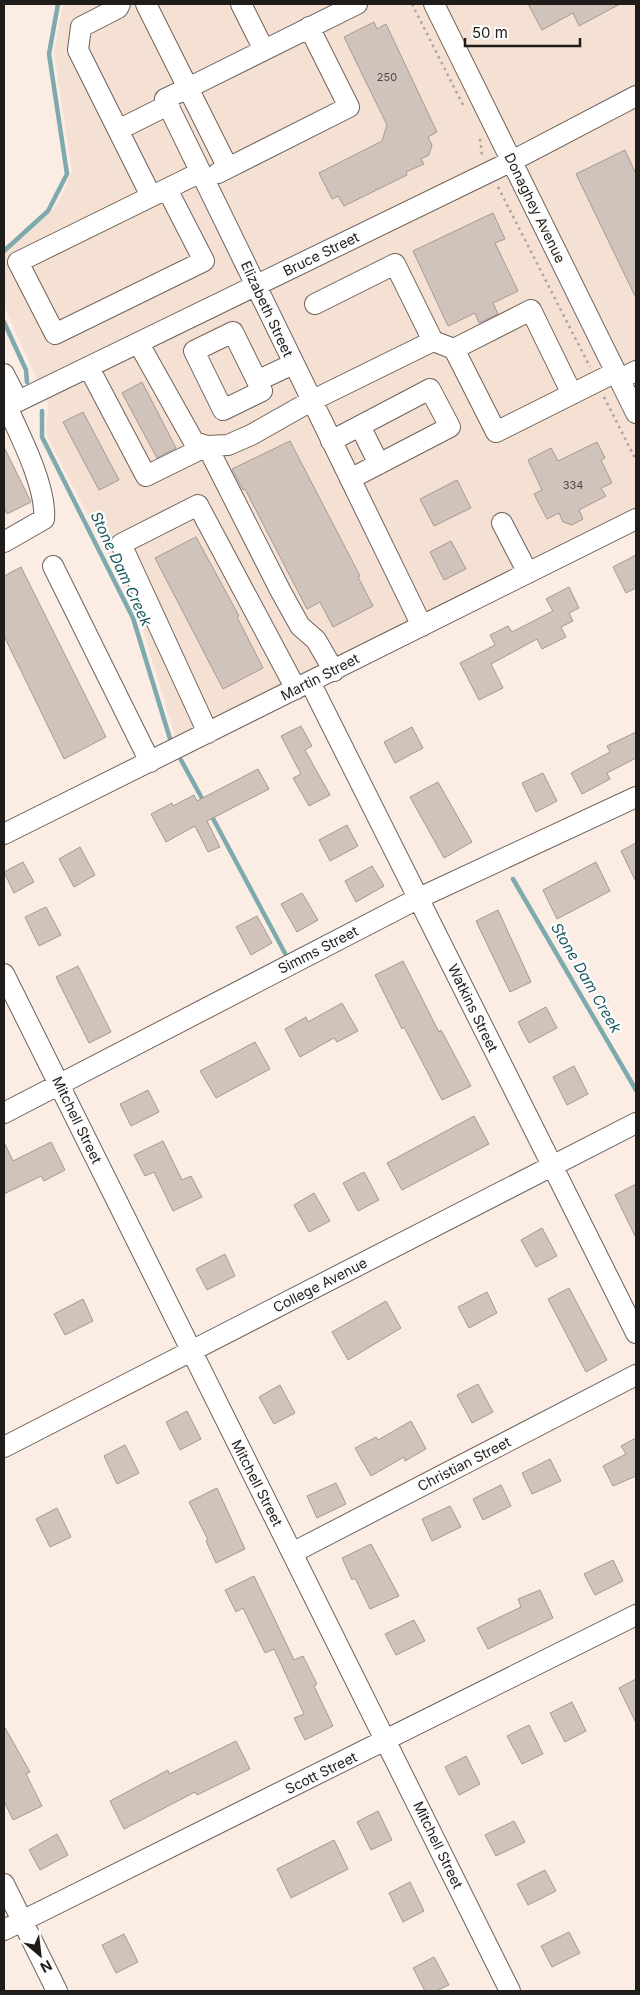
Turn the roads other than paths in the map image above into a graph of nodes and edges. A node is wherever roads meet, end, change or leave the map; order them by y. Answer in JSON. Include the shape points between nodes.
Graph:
{"nodes":[{"id":1,"x":120,"y":4,"type":"edge"},
{"id":2,"x":146,"y":4,"type":"edge"},
{"id":3,"x":241,"y":4,"type":"edge"},
{"id":4,"x":357,"y":4,"type":"edge"},
{"id":5,"x":434,"y":4,"type":"edge"},
{"id":6,"x":309,"y":28,"type":"junction"},
{"id":7,"x":264,"y":50,"type":"junction"},
{"id":8,"x":188,"y":88,"type":"junction"},
{"id":9,"x":636,"y":96,"type":"edge"},
{"id":10,"x":168,"y":105,"type":"junction"},
{"id":11,"x":118,"y":130,"type":"junction"},
{"id":12,"x":512,"y":160,"type":"junction"},
{"id":13,"x":228,"y":168,"type":"junction"},
{"id":14,"x":203,"y":176,"type":"junction"},
{"id":15,"x":159,"y":192,"type":"junction"},
{"id":16,"x":257,"y":285,"type":"junction"},
{"id":17,"x":315,"y":304,"type":"dead end"},
{"id":18,"x":433,"y":341,"type":"junction"},
{"id":19,"x":140,"y":344,"type":"junction"},
{"id":20,"x":454,"y":349,"type":"junction"},
{"id":21,"x":293,"y":364,"type":"junction"},
{"id":22,"x":89,"y":368,"type":"junction"},
{"id":23,"x":4,"y":374,"type":"edge"},
{"id":24,"x":624,"y":374,"type":"edge"},
{"id":25,"x":257,"y":381,"type":"dead end"},
{"id":26,"x":572,"y":394,"type":"junction"},
{"id":27,"x":311,"y":401,"type":"junction"},
{"id":28,"x":9,"y":405,"type":"edge"},
{"id":29,"x":636,"y":413,"type":"edge"},
{"id":30,"x":360,"y":426,"type":"junction"},
{"id":31,"x":331,"y":441,"type":"junction"},
{"id":32,"x":207,"y":446,"type":"junction"},
{"id":33,"x":379,"y":464,"type":"junction"},
{"id":34,"x":350,"y":479,"type":"junction"},
{"id":35,"x":636,"y":519,"type":"edge"},
{"id":36,"x":502,"y":523,"type":"dead end"},
{"id":37,"x":4,"y":542,"type":"edge"},
{"id":38,"x":52,"y":566,"type":"dead end"},
{"id":39,"x":528,"y":572,"type":"junction"},
{"id":40,"x":422,"y":626,"type":"junction"},
{"id":41,"x":334,"y":671,"type":"junction"},
{"id":42,"x":303,"y":686,"type":"junction"},
{"id":43,"x":208,"y":733,"type":"junction"},
{"id":44,"x":150,"y":762,"type":"junction"},
{"id":45,"x":636,"y":797,"type":"edge"},
{"id":46,"x":4,"y":834,"type":"edge"},
{"id":47,"x":419,"y":898,"type":"junction"},
{"id":48,"x":4,"y":974,"type":"edge"},
{"id":49,"x":59,"y":1084,"type":"junction"},
{"id":50,"x":4,"y":1113,"type":"edge"},
{"id":51,"x":636,"y":1123,"type":"edge"},
{"id":52,"x":552,"y":1165,"type":"junction"},
{"id":53,"x":636,"y":1333,"type":"edge"},
{"id":54,"x":192,"y":1352,"type":"junction"},
{"id":55,"x":636,"y":1374,"type":"edge"},
{"id":56,"x":4,"y":1447,"type":"edge"},
{"id":57,"x":292,"y":1553,"type":"junction"},
{"id":58,"x":636,"y":1614,"type":"edge"},
{"id":59,"x":387,"y":1741,"type":"junction"},
{"id":60,"x":4,"y":1884,"type":"edge"},
{"id":61,"x":22,"y":1921,"type":"junction"},
{"id":62,"x":4,"y":1930,"type":"edge"},
{"id":63,"x":58,"y":1991,"type":"edge"},
{"id":64,"x":510,"y":1991,"type":"edge"}],
"edges":[{"from":1,"to":11,"type":"street","via":[[81,27],[78,50]]},
{"from":2,"to":8,"type":"street"},
{"from":3,"to":7,"type":"street"},
{"from":4,"to":6,"type":"street"},
{"from":5,"to":12,"type":"street","name":"Donaghey Avenue"},
{"from":6,"to":7,"type":"street"},
{"from":6,"to":13,"type":"street","via":[[349,107]]},
{"from":7,"to":8,"type":"street"},
{"from":8,"to":10,"type":"street","via":[[165,99]]},
{"from":8,"to":13,"type":"street"},
{"from":9,"to":12,"type":"street","name":"Bruce Street"},
{"from":10,"to":11,"type":"street"},
{"from":10,"to":14,"type":"street","name":"Elizabeth Street"},
{"from":11,"to":15,"type":"street"},
{"from":12,"to":16,"type":"street","name":"Bruce Street"},
{"from":12,"to":24,"type":"street","name":"Donaghey Avenue"},
{"from":13,"to":14,"type":"street"},
{"from":14,"to":15,"type":"street"},
{"from":14,"to":16,"type":"street","name":"Elizabeth Street"},
{"from":15,"to":15,"type":"street","via":[[18,262],[54,334],[204,261]]},
{"from":16,"to":19,"type":"street","name":"Bruce Street"},
{"from":16,"to":21,"type":"street","name":"Elizabeth Street"},
{"from":17,"to":18,"type":"street","via":[[395,264]]},
{"from":18,"to":20,"type":"street"},
{"from":18,"to":27,"type":"street"},
{"from":19,"to":22,"type":"street","name":"Bruce Street"},
{"from":19,"to":32,"type":"street","via":[[194,442]]},
{"from":20,"to":26,"type":"street","via":[[496,432]]},
{"from":20,"to":26,"type":"street","via":[[531,310]]},
{"from":21,"to":25,"type":"street"},
{"from":21,"to":27,"type":"street","name":"Elizabeth Street"},
{"from":22,"to":28,"type":"street","name":"Bruce Street"},
{"from":22,"to":32,"type":"street","via":[[146,476]]},
{"from":23,"to":28,"type":"street"},
{"from":24,"to":26,"type":"street"},
{"from":24,"to":29,"type":"street","name":"Donaghey Avenue"},
{"from":27,"to":31,"type":"street","name":"Elizabeth Street"},
{"from":27,"to":32,"type":"street","via":[[252,435],[228,445]]},
{"from":28,"to":37,"type":"street","via":[[45,512],[44,519]]},
{"from":30,"to":31,"type":"street"},
{"from":30,"to":33,"type":"street"},
{"from":30,"to":33,"type":"street","via":[[430,389],[450,427]]},
{"from":31,"to":34,"type":"street","name":"Elizabeth Street"},
{"from":32,"to":41,"type":"street","via":[[300,626],[316,640]]},
{"from":33,"to":34,"type":"street"},
{"from":34,"to":40,"type":"street","name":"Elizabeth Street"},
{"from":35,"to":39,"type":"street","name":"Martin Street"},
{"from":36,"to":39,"type":"street"},
{"from":38,"to":44,"type":"street"},
{"from":39,"to":40,"type":"street","name":"Martin Street"},
{"from":40,"to":41,"type":"street","name":"Martin Street"},
{"from":41,"to":42,"type":"street","name":"Martin Street"},
{"from":42,"to":43,"type":"street","name":"Martin Street"},
{"from":42,"to":43,"type":"street","name":"Watkins Street","via":[[198,505],[121,544]]},
{"from":42,"to":47,"type":"street","name":"Watkins Street"},
{"from":43,"to":44,"type":"street","name":"Martin Street"},
{"from":44,"to":46,"type":"street","name":"Martin Street"},
{"from":45,"to":47,"type":"street","name":"Simms Street"},
{"from":47,"to":49,"type":"street","name":"Simms Street"},
{"from":47,"to":52,"type":"street","name":"Watkins Street"},
{"from":48,"to":49,"type":"street","name":"Mitchell Street"},
{"from":49,"to":50,"type":"street","name":"Simms Street"},
{"from":49,"to":54,"type":"street","name":"Mitchell Street"},
{"from":51,"to":52,"type":"street","name":"College Avenue"},
{"from":52,"to":53,"type":"street","name":"Watkins Street"},
{"from":52,"to":54,"type":"street","name":"College Avenue"},
{"from":54,"to":56,"type":"street","name":"College Avenue"},
{"from":54,"to":57,"type":"street","name":"Mitchell Street"},
{"from":55,"to":57,"type":"street","name":"Christian Street"},
{"from":57,"to":59,"type":"street","name":"Mitchell Street"},
{"from":58,"to":59,"type":"street","name":"Scott Street"},
{"from":59,"to":61,"type":"street","name":"Scott Street"},
{"from":59,"to":64,"type":"street","name":"Mitchell Street"},
{"from":60,"to":61,"type":"street"},
{"from":61,"to":62,"type":"street","name":"Scott Street"},
{"from":61,"to":63,"type":"street"}]}
